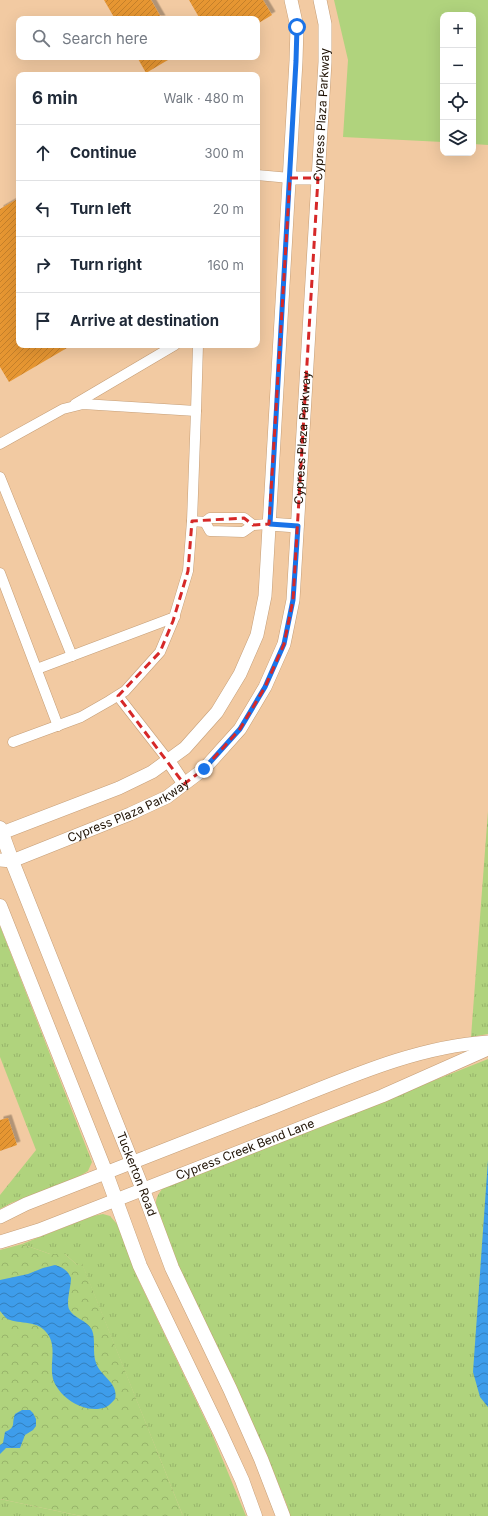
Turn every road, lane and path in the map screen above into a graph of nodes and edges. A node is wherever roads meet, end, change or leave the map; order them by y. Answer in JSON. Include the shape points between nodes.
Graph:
{"nodes":[{"id":1,"x":291,"y":0,"type":"edge"},
{"id":2,"x":320,"y":0,"type":"edge"},
{"id":3,"x":260,"y":174,"type":"edge"},
{"id":4,"x":290,"y":178,"type":"junction"},
{"id":5,"x":318,"y":178,"type":"junction"},
{"id":6,"x":170,"y":348,"type":"edge"},
{"id":7,"x":198,"y":348,"type":"edge"},
{"id":8,"x":73,"y":405,"type":"junction"},
{"id":9,"x":196,"y":410,"type":"junction"},
{"id":10,"x":0,"y":444,"type":"edge"},
{"id":11,"x":0,"y":477,"type":"edge"},
{"id":12,"x":192,"y":521,"type":"junction"},
{"id":13,"x":270,"y":524,"type":"junction"},
{"id":14,"x":298,"y":526,"type":"junction"},
{"id":15,"x":0,"y":573,"type":"edge"},
{"id":16,"x":175,"y":617,"type":"junction"},
{"id":17,"x":72,"y":656,"type":"junction"},
{"id":18,"x":36,"y":669,"type":"junction"},
{"id":19,"x":118,"y":696,"type":"junction"},
{"id":20,"x":58,"y":726,"type":"junction"},
{"id":21,"x":13,"y":742,"type":"dead end"},
{"id":22,"x":168,"y":760,"type":"junction"},
{"id":23,"x":184,"y":784,"type":"junction"},
{"id":24,"x":1,"y":832,"type":"edge"},
{"id":25,"x":6,"y":860,"type":"edge"},
{"id":26,"x":0,"y":906,"type":"edge"},
{"id":27,"x":488,"y":1042,"type":"edge"},
{"id":28,"x":488,"y":1049,"type":"edge"},
{"id":29,"x":132,"y":1163,"type":"junction"},
{"id":30,"x":106,"y":1173,"type":"junction"},
{"id":31,"x":143,"y":1190,"type":"junction"},
{"id":32,"x":115,"y":1200,"type":"junction"},
{"id":33,"x":0,"y":1217,"type":"edge"},
{"id":34,"x":0,"y":1242,"type":"edge"},
{"id":35,"x":256,"y":1516,"type":"edge"},
{"id":36,"x":283,"y":1516,"type":"edge"}],
"edges":[{"from":1,"to":4,"type":"street","name":"Cypress Plaza Parkway","via":[[297,27]]},
{"from":2,"to":5,"type":"street","name":"Cypress Plaza Parkway","via":[[325,24],[325,62]]},
{"from":3,"to":4,"type":"street"},
{"from":4,"to":5,"type":"street"},
{"from":4,"to":13,"type":"street","name":"Cypress Plaza Parkway"},
{"from":5,"to":14,"type":"street","name":"Cypress Plaza Parkway"},
{"from":6,"to":8,"type":"street"},
{"from":7,"to":9,"type":"street"},
{"from":8,"to":9,"type":"street"},
{"from":8,"to":10,"type":"street"},
{"from":9,"to":12,"type":"street"},
{"from":11,"to":17,"type":"street"},
{"from":12,"to":13,"type":"street","via":[[244,518],[253,525]]},
{"from":12,"to":16,"type":"street","via":[[188,571]]},
{"from":13,"to":14,"type":"street"},
{"from":13,"to":22,"type":"street","name":"Cypress Plaza Parkway","via":[[265,596],[257,635],[240,674],[217,712],[185,748]]},
{"from":14,"to":23,"type":"street","name":"Cypress Plaza Parkway","via":[[293,600],[284,644],[265,687],[240,729],[204,769]]},
{"from":15,"to":18,"type":"street"},
{"from":16,"to":17,"type":"street"},
{"from":16,"to":19,"type":"street","via":[[160,652]]},
{"from":17,"to":18,"type":"street"},
{"from":18,"to":20,"type":"street"},
{"from":19,"to":20,"type":"street","via":[[81,717]]},
{"from":19,"to":22,"type":"street"},
{"from":20,"to":21,"type":"street"},
{"from":22,"to":23,"type":"street"},
{"from":22,"to":24,"type":"street","name":"Cypress Plaza Parkway","via":[[152,772],[119,788]]},
{"from":23,"to":25,"type":"street","name":"Cypress Plaza Parkway","via":[[167,797],[130,814]]},
{"from":24,"to":25,"type":"main road","name":"Tuckerton Road"},
{"from":25,"to":29,"type":"main road","name":"Tuckerton Road"},
{"from":26,"to":30,"type":"main road"},
{"from":27,"to":29,"type":"street","via":[[462,1044],[422,1053],[355,1075]]},
{"from":28,"to":31,"type":"street","name":"Cypress Creek Bend Lane","via":[[382,1096]]},
{"from":29,"to":30,"type":"street"},
{"from":29,"to":31,"type":"main road","name":"Tuckerton Road"},
{"from":30,"to":32,"type":"main road"},
{"from":30,"to":33,"type":"street","via":[[26,1204]]},
{"from":31,"to":32,"type":"street","name":"Cypress Creek Bend Lane"},
{"from":31,"to":36,"type":"main road","name":"Tuckerton Road","via":[[172,1268],[230,1389]]},
{"from":32,"to":34,"type":"street","name":"Cypress Creek Bend Lane","via":[[39,1230]]},
{"from":32,"to":35,"type":"main road","via":[[140,1266],[220,1432]]}]}
